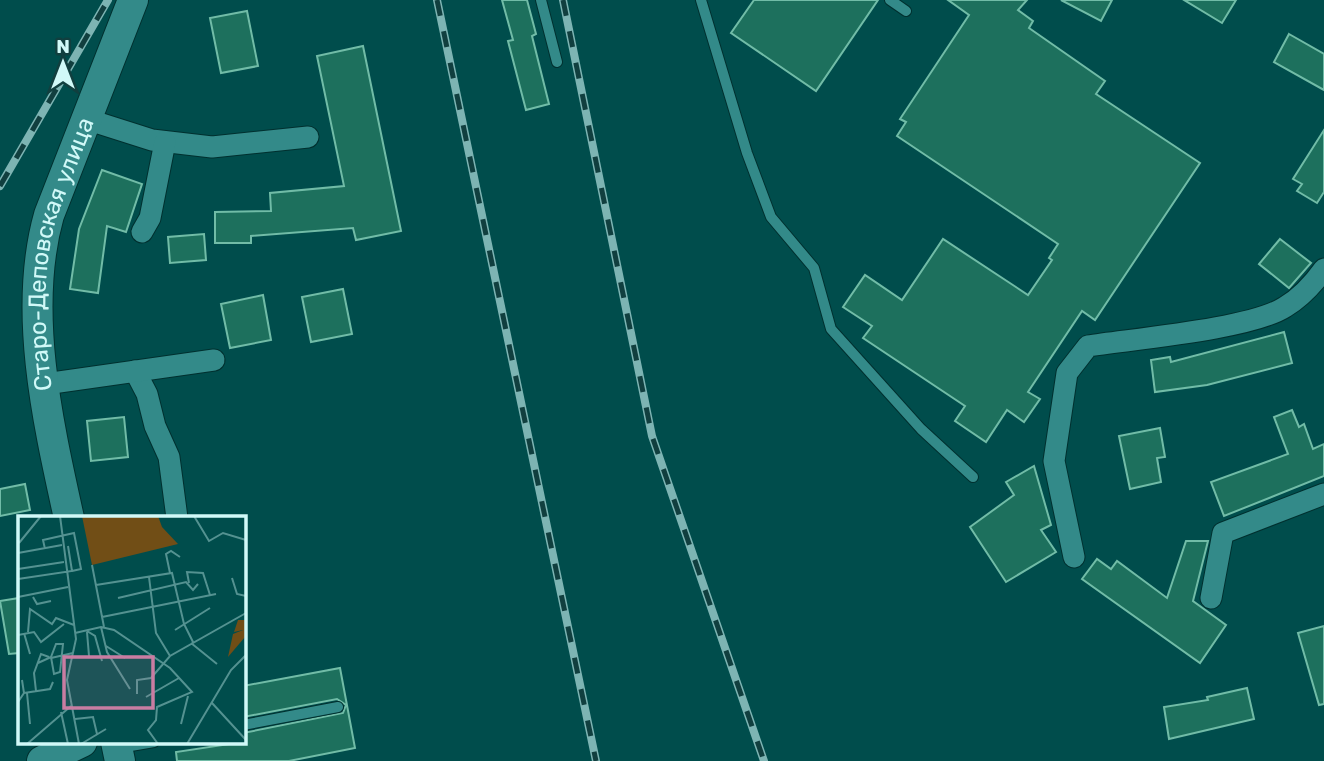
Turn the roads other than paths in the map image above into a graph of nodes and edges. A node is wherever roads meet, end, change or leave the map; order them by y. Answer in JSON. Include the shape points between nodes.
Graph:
{"nodes":[{"id":1,"x":133,"y":0,"type":"edge"},
{"id":2,"x":541,"y":0,"type":"edge"},
{"id":3,"x":701,"y":0,"type":"edge"},
{"id":4,"x":890,"y":0,"type":"edge"},
{"id":5,"x":906,"y":11,"type":"dead end"},
{"id":6,"x":557,"y":62,"type":"dead end"},
{"id":7,"x":86,"y":119,"type":"junction"},
{"id":8,"x":308,"y":137,"type":"dead end"},
{"id":9,"x":165,"y":142,"type":"junction"},
{"id":10,"x":142,"y":232,"type":"dead end"},
{"id":11,"x":1324,"y":269,"type":"edge"},
{"id":12,"x":214,"y":360,"type":"dead end"},
{"id":13,"x":135,"y":371,"type":"junction"},
{"id":14,"x":45,"y":384,"type":"junction"},
{"id":15,"x":973,"y":477,"type":"dead end"},
{"id":16,"x":1324,"y":494,"type":"edge"},
{"id":17,"x":69,"y":516,"type":"edge"},
{"id":18,"x":177,"y":516,"type":"edge"},
{"id":19,"x":1074,"y":557,"type":"dead end"},
{"id":20,"x":1211,"y":598,"type":"dead end"},
{"id":21,"x":338,"y":707,"type":"dead end"},
{"id":22,"x":245,"y":725,"type":"edge"},
{"id":23,"x":78,"y":744,"type":"edge"},
{"id":24,"x":147,"y":744,"type":"edge"},
{"id":25,"x":118,"y":751,"type":"edge"},
{"id":26,"x":42,"y":761,"type":"edge"}],
"edges":[{"from":1,"to":7,"type":"main road","name":"Старо-Деповская улица"},
{"from":2,"to":6,"type":"lane"},
{"from":3,"to":15,"type":"lane","via":[[771,217],[814,268],[831,329],[921,429]]},
{"from":4,"to":5,"type":"lane"},
{"from":7,"to":9,"type":"street"},
{"from":7,"to":14,"type":"main road","name":"Старо-Деповская улица","via":[[40,244],[38,345]]},
{"from":8,"to":9,"type":"street","via":[[212,147]]},
{"from":9,"to":10,"type":"street","via":[[150,218]]},
{"from":11,"to":19,"type":"street","via":[[1284,308],[1240,322],[1088,346],[1067,373],[1054,461]]},
{"from":12,"to":13,"type":"street"},
{"from":13,"to":14,"type":"street"},
{"from":13,"to":18,"type":"street","via":[[169,457]]},
{"from":14,"to":17,"type":"main road","name":"Старо-Деповская улица"},
{"from":16,"to":20,"type":"street","via":[[1223,533]]},
{"from":21,"to":22,"type":"lane"},
{"from":23,"to":26,"type":"main road"},
{"from":24,"to":25,"type":"lane"}]}
